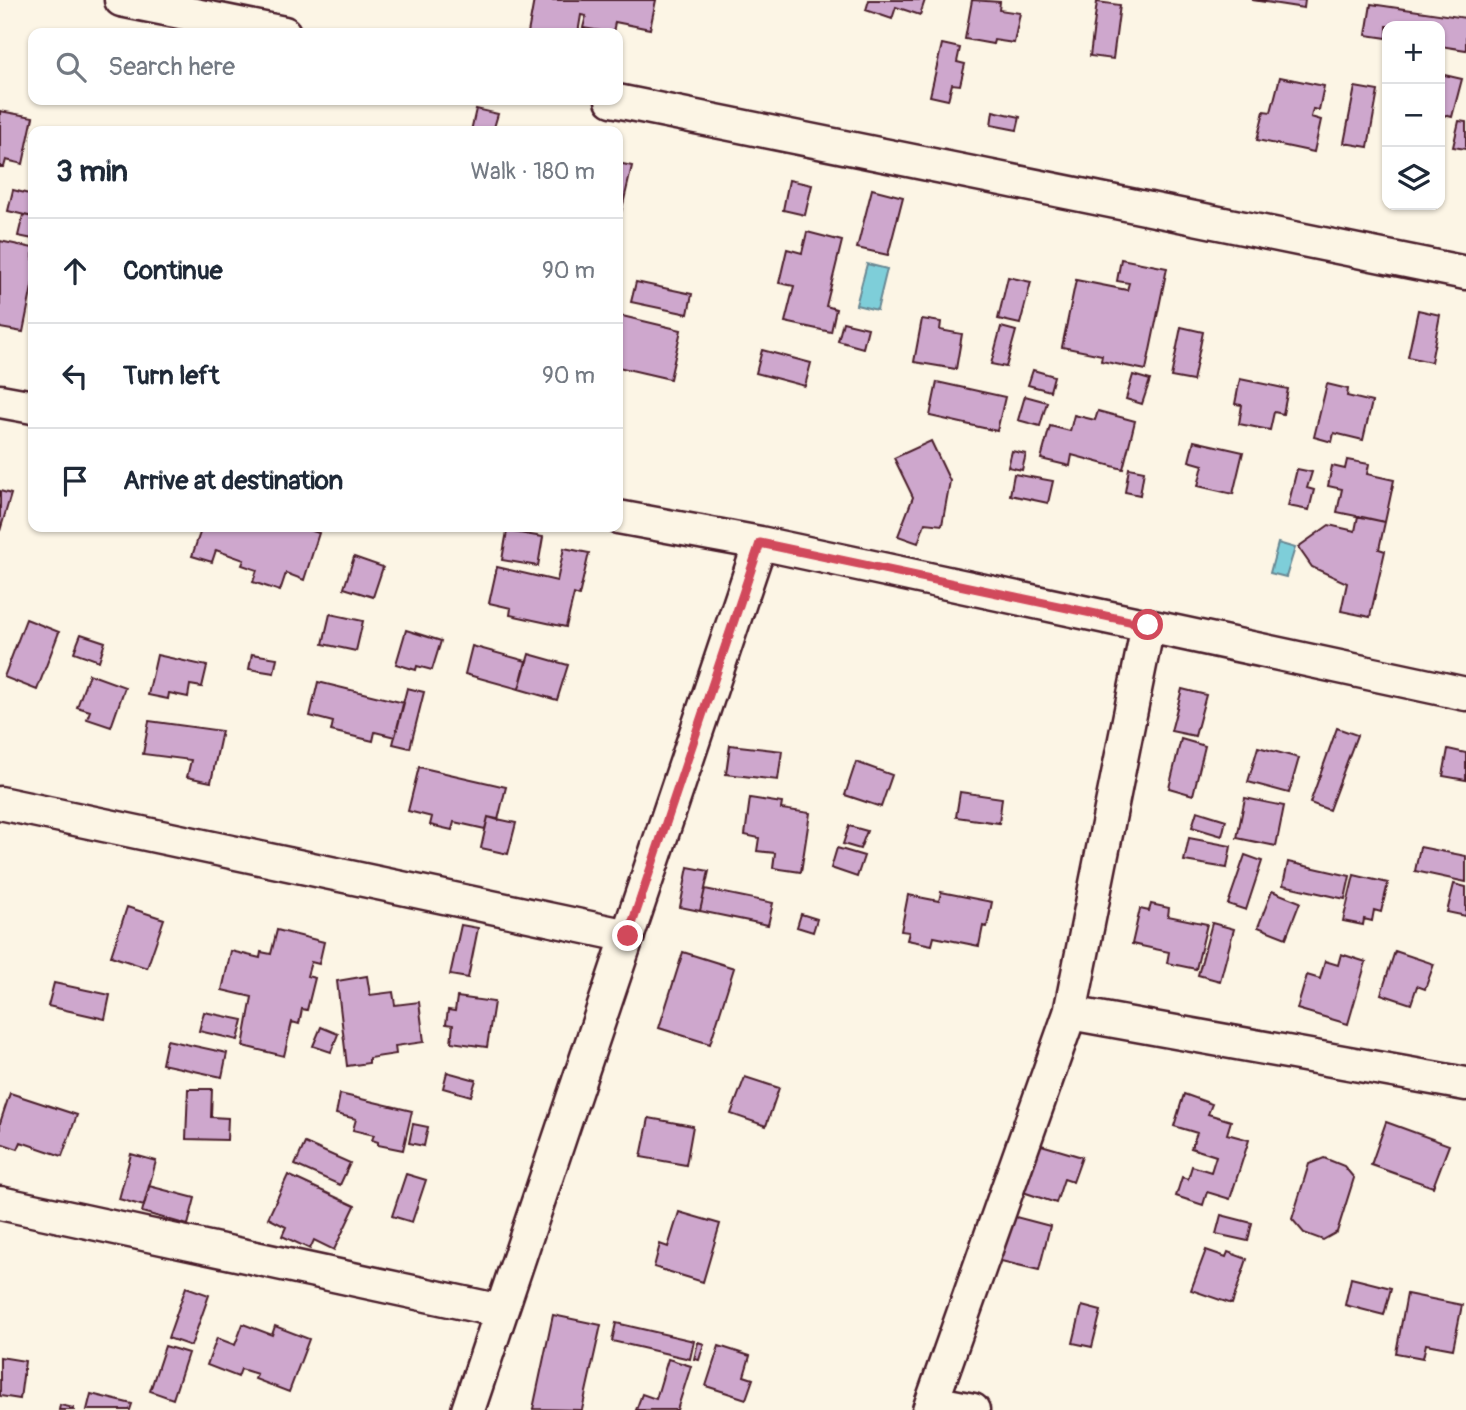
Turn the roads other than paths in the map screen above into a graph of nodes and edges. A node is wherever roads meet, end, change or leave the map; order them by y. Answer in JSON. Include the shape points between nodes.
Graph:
{"nodes":[{"id":1,"x":121,"y":0,"type":"edge"},
{"id":2,"x":260,"y":28,"type":"edge"},
{"id":3,"x":623,"y":102,"type":"edge"},
{"id":4,"x":1466,"y":273,"type":"edge"},
{"id":5,"x":0,"y":401,"type":"edge"},
{"id":6,"x":28,"y":406,"type":"edge"},
{"id":7,"x":623,"y":517,"type":"edge"},
{"id":8,"x":760,"y":543,"type":"junction"},
{"id":9,"x":1148,"y":625,"type":"junction"},
{"id":10,"x":1466,"y":694,"type":"edge"},
{"id":11,"x":0,"y":803,"type":"edge"},
{"id":12,"x":628,"y":936,"type":"junction"},
{"id":13,"x":1070,"y":1013,"type":"junction"},
{"id":14,"x":1466,"y":1084,"type":"edge"},
{"id":15,"x":0,"y":1203,"type":"edge"},
{"id":16,"x":501,"y":1311,"type":"junction"},
{"id":17,"x":930,"y":1406,"type":"edge"},
{"id":18,"x":468,"y":1410,"type":"edge"},
{"id":19,"x":973,"y":1410,"type":"edge"}],
"edges":[{"from":1,"to":2,"type":"street"},
{"from":3,"to":4,"type":"street"},
{"from":5,"to":6,"type":"street"},
{"from":7,"to":8,"type":"street"},
{"from":8,"to":9,"type":"street"},
{"from":8,"to":12,"type":"street"},
{"from":9,"to":10,"type":"street"},
{"from":9,"to":13,"type":"street"},
{"from":11,"to":12,"type":"street"},
{"from":12,"to":16,"type":"street"},
{"from":13,"to":14,"type":"street"},
{"from":13,"to":17,"type":"street"},
{"from":15,"to":16,"type":"street"},
{"from":16,"to":18,"type":"street"},
{"from":17,"to":19,"type":"street"}]}
